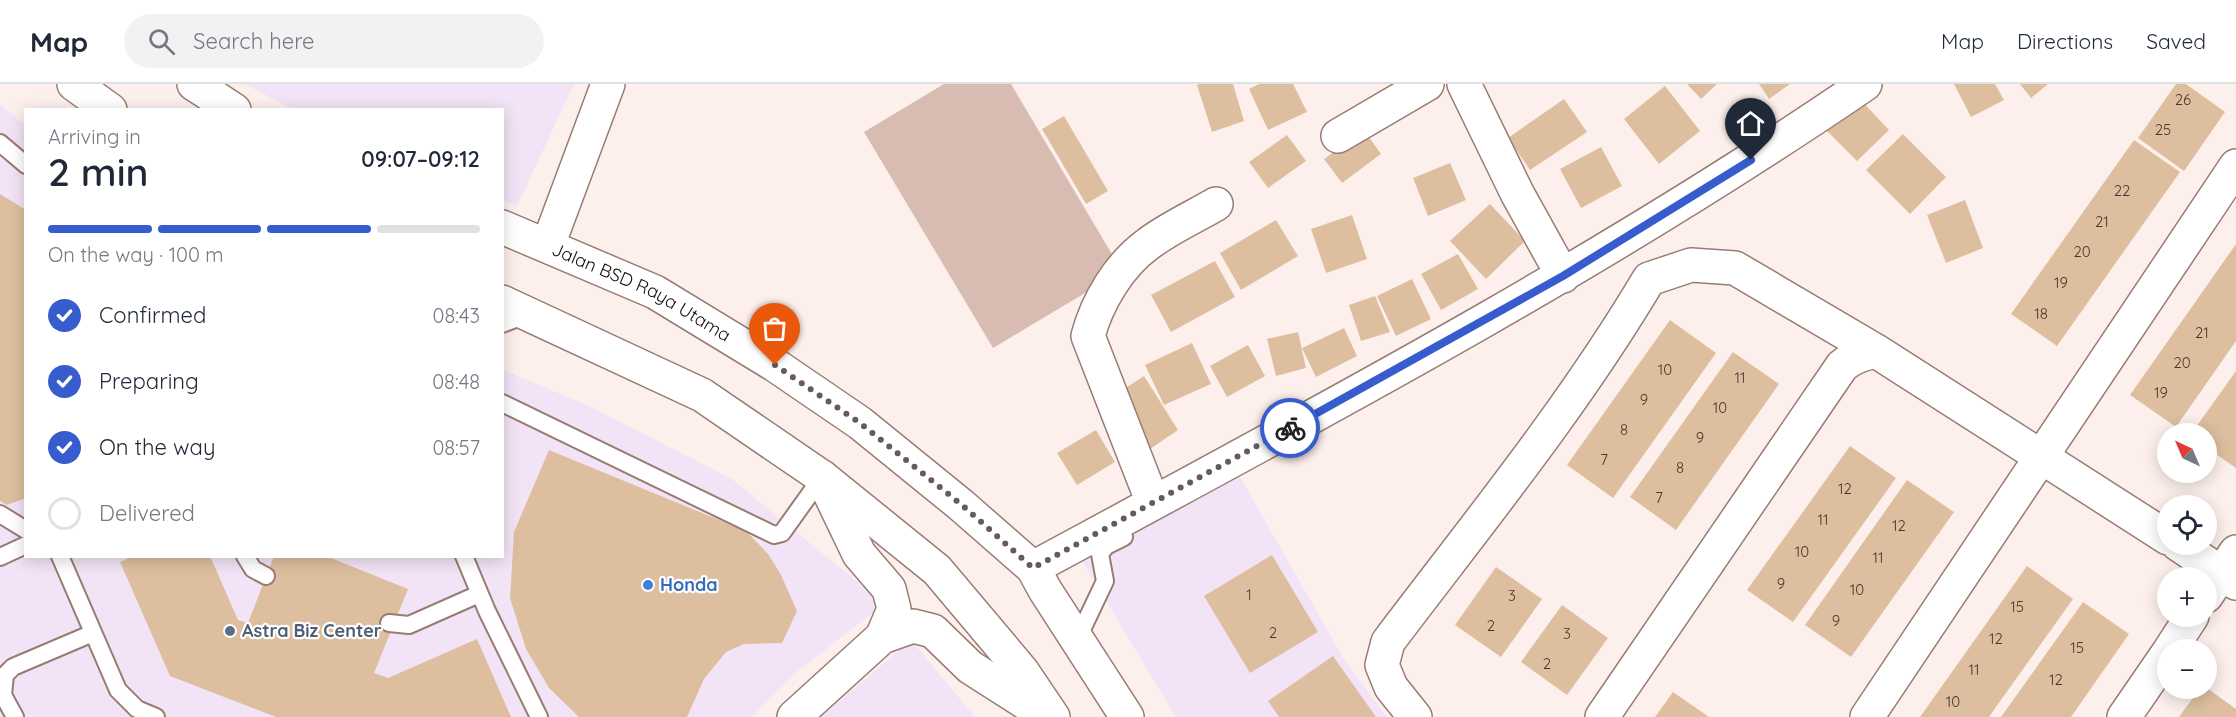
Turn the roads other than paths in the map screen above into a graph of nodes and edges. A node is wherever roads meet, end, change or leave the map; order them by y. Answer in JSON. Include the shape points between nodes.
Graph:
{"nodes":[{"id":1,"x":74,"y":84,"type":"edge"},
{"id":2,"x":194,"y":84,"type":"edge"},
{"id":3,"x":608,"y":84,"type":"edge"},
{"id":4,"x":1464,"y":84,"type":"edge"},
{"id":5,"x":1865,"y":84,"type":"edge"},
{"id":6,"x":1416,"y":87,"type":"edge"},
{"id":7,"x":107,"y":108,"type":"edge"},
{"id":8,"x":231,"y":108,"type":"edge"},
{"id":9,"x":1338,"y":136,"type":"dead end"},
{"id":10,"x":0,"y":143,"type":"edge"},
{"id":11,"x":24,"y":163,"type":"edge"},
{"id":12,"x":2236,"y":166,"type":"edge"},
{"id":13,"x":1216,"y":204,"type":"dead end"},
{"id":14,"x":504,"y":228,"type":"edge"},
{"id":15,"x":548,"y":245,"type":"junction"},
{"id":16,"x":1563,"y":276,"type":"junction"},
{"id":17,"x":511,"y":313,"type":"edge"},
{"id":18,"x":1876,"y":351,"type":"junction"},
{"id":19,"x":504,"y":404,"type":"edge"},
{"id":20,"x":2041,"y":457,"type":"junction"},
{"id":21,"x":822,"y":477,"type":"junction"},
{"id":22,"x":1153,"y":503,"type":"junction"},
{"id":23,"x":0,"y":514,"type":"edge"},
{"id":24,"x":24,"y":529,"type":"edge"},
{"id":25,"x":2157,"y":531,"type":"edge"},
{"id":26,"x":1124,"y":536,"type":"dead end"},
{"id":27,"x":24,"y":546,"type":"edge"},
{"id":28,"x":2194,"y":555,"type":"edge"},
{"id":29,"x":0,"y":557,"type":"edge"},
{"id":30,"x":61,"y":558,"type":"edge"},
{"id":31,"x":246,"y":558,"type":"edge"},
{"id":32,"x":465,"y":558,"type":"edge"},
{"id":33,"x":1033,"y":568,"type":"junction"},
{"id":34,"x":266,"y":576,"type":"dead end"},
{"id":35,"x":2225,"y":576,"type":"edge"},
{"id":36,"x":479,"y":594,"type":"junction"},
{"id":37,"x":389,"y":623,"type":"dead end"},
{"id":38,"x":93,"y":633,"type":"junction"},
{"id":39,"x":882,"y":637,"type":"junction"},
{"id":40,"x":1077,"y":640,"type":"junction"},
{"id":41,"x":2157,"y":669,"type":"edge"},
{"id":42,"x":135,"y":713,"type":"edge"},
{"id":43,"x":15,"y":717,"type":"edge"},
{"id":44,"x":156,"y":717,"type":"edge"},
{"id":45,"x":538,"y":717,"type":"edge"},
{"id":46,"x":794,"y":717,"type":"edge"},
{"id":47,"x":1048,"y":717,"type":"edge"},
{"id":48,"x":1053,"y":717,"type":"edge"},
{"id":49,"x":1126,"y":717,"type":"edge"},
{"id":50,"x":1414,"y":717,"type":"edge"},
{"id":51,"x":1602,"y":717,"type":"edge"},
{"id":52,"x":1867,"y":717,"type":"edge"},
{"id":53,"x":2124,"y":717,"type":"edge"}],
"edges":[{"from":1,"to":7,"type":"street"},
{"from":2,"to":8,"type":"street"},
{"from":3,"to":15,"type":"street"},
{"from":4,"to":16,"type":"street"},
{"from":5,"to":16,"type":"street"},
{"from":6,"to":9,"type":"street"},
{"from":10,"to":11,"type":"lane"},
{"from":12,"to":20,"type":"street"},
{"from":13,"to":22,"type":"street","via":[[1134,255],[1098,307],[1088,336]]},
{"from":14,"to":15,"type":"street","name":"Jalan BSD Raya Utama"},
{"from":15,"to":33,"type":"street","name":"Jalan BSD Raya Utama","via":[[655,292],[775,365],[860,423]]},
{"from":16,"to":22,"type":"street"},
{"from":17,"to":21,"type":"street","via":[[702,395]]},
{"from":18,"to":20,"type":"street"},
{"from":18,"to":50,"type":"street","via":[[1735,268],[1691,265],[1649,279],[1568,404],[1388,642],[1382,665],[1391,687]]},
{"from":18,"to":51,"type":"street","via":[[1853,357],[1842,366]]},
{"from":19,"to":21,"type":"lane","via":[[774,535],[782,533]]},
{"from":20,"to":25,"type":"street"},
{"from":20,"to":52,"type":"street"},
{"from":21,"to":39,"type":"street","via":[[859,554],[889,589],[894,609]]},
{"from":21,"to":48,"type":"street","via":[[937,570],[1022,671]]},
{"from":22,"to":33,"type":"street"},
{"from":23,"to":24,"type":"lane"},
{"from":26,"to":40,"type":"lane","via":[[1100,554],[1105,581]]},
{"from":27,"to":29,"type":"lane"},
{"from":28,"to":35,"type":"street"},
{"from":30,"to":38,"type":"lane"},
{"from":31,"to":34,"type":"lane"},
{"from":32,"to":36,"type":"lane"},
{"from":33,"to":40,"type":"street","name":"Jalan BSD Raya Utama"},
{"from":36,"to":37,"type":"lane","via":[[409,625]]},
{"from":36,"to":45,"type":"lane"},
{"from":38,"to":42,"type":"lane","via":[[118,690]]},
{"from":38,"to":43,"type":"lane","via":[[13,667],[5,675],[3,695]]},
{"from":39,"to":46,"type":"street"},
{"from":39,"to":47,"type":"street","via":[[914,627],[933,631],[970,667]]},
{"from":40,"to":49,"type":"street","name":"Jalan BSD Raya Utama"},
{"from":41,"to":53,"type":"street"},
{"from":42,"to":44,"type":"lane"}]}
